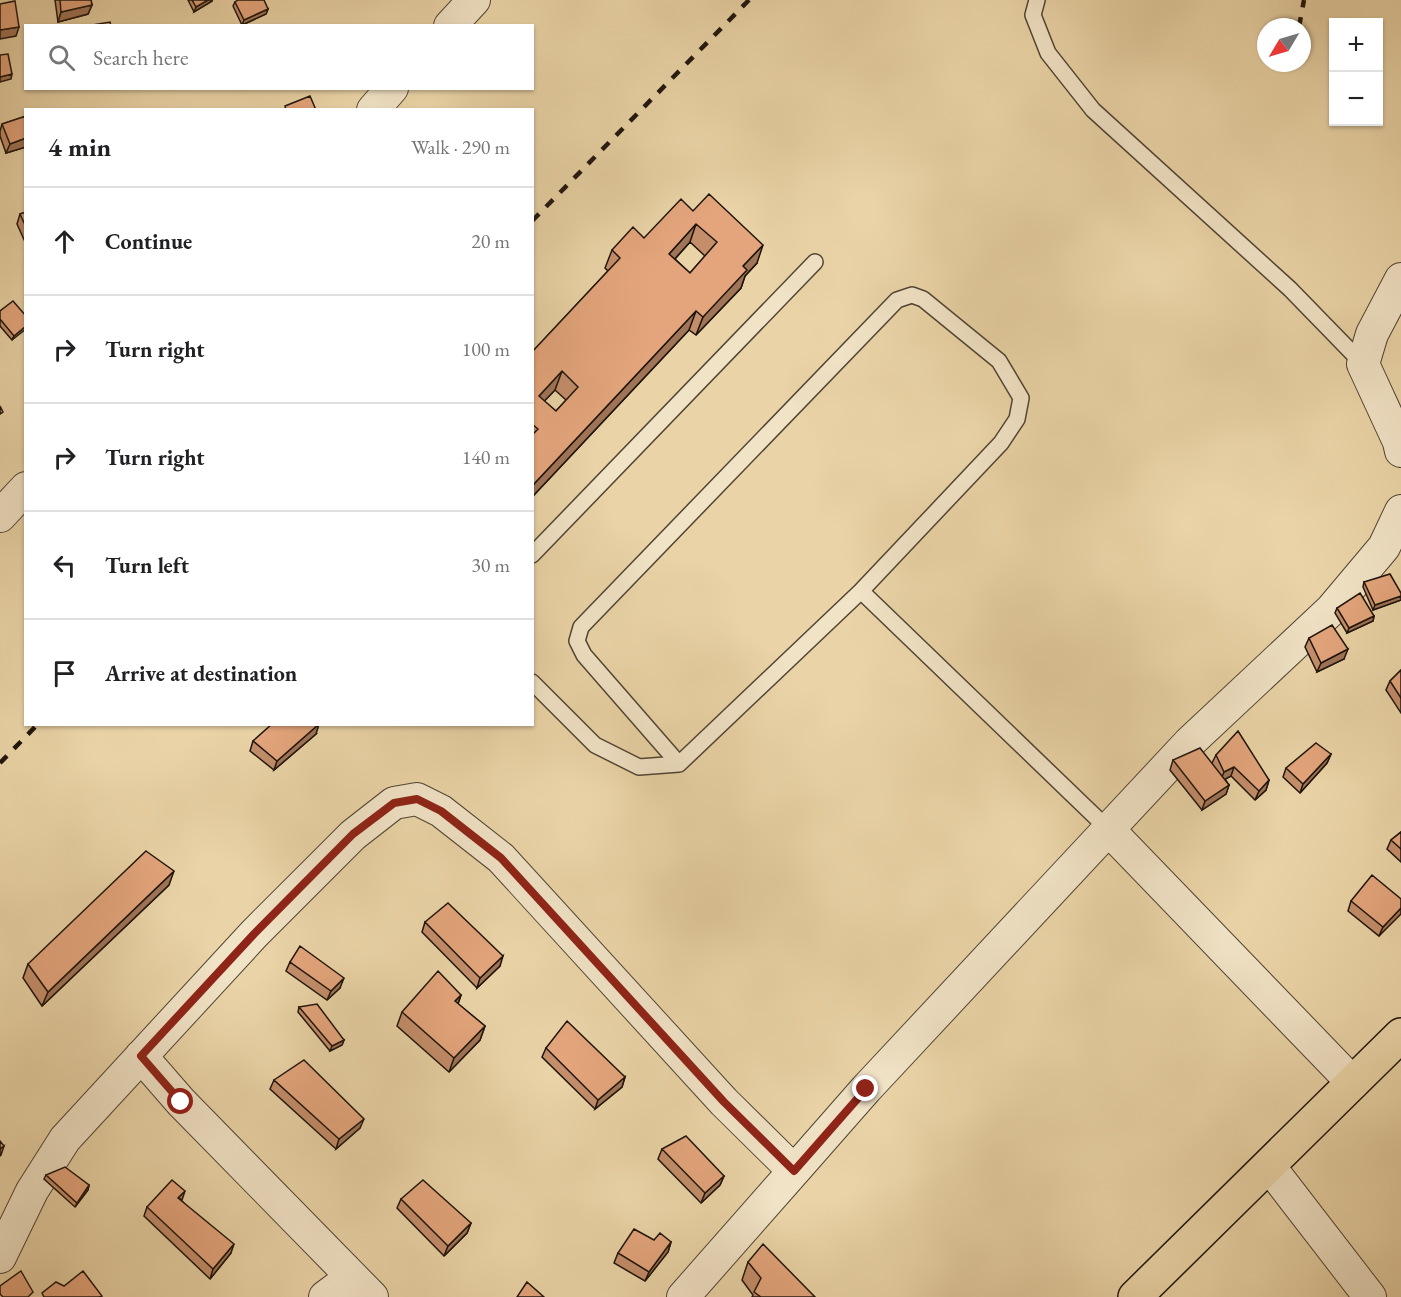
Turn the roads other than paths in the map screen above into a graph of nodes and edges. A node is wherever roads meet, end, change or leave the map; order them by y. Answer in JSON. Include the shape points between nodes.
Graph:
{"nodes":[{"id":1,"x":474,"y":0,"type":"edge"},
{"id":2,"x":1037,"y":0,"type":"edge"},
{"id":3,"x":452,"y":24,"type":"edge"},
{"id":4,"x":390,"y":90,"type":"edge"},
{"id":5,"x":375,"y":108,"type":"edge"},
{"id":6,"x":815,"y":262,"type":"dead end"},
{"id":7,"x":1401,"y":279,"type":"edge"},
{"id":8,"x":1363,"y":364,"type":"junction"},
{"id":9,"x":1401,"y":451,"type":"edge"},
{"id":10,"x":24,"y":490,"type":"edge"},
{"id":11,"x":1401,"y":511,"type":"edge"},
{"id":12,"x":0,"y":516,"type":"edge"},
{"id":13,"x":534,"y":553,"type":"edge"},
{"id":14,"x":861,"y":591,"type":"junction"},
{"id":15,"x":534,"y":684,"type":"edge"},
{"id":16,"x":679,"y":764,"type":"junction"},
{"id":17,"x":1107,"y":828,"type":"junction"},
{"id":18,"x":1401,"y":1035,"type":"edge"},
{"id":19,"x":141,"y":1056,"type":"junction"},
{"id":20,"x":1353,"y":1083,"type":"junction"},
{"id":21,"x":1269,"y":1166,"type":"junction"},
{"id":22,"x":794,"y":1171,"type":"junction"},
{"id":23,"x":0,"y":1257,"type":"edge"},
{"id":24,"x":362,"y":1287,"type":"edge"},
{"id":25,"x":325,"y":1297,"type":"edge"},
{"id":26,"x":684,"y":1297,"type":"edge"},
{"id":27,"x":1135,"y":1297,"type":"edge"},
{"id":28,"x":1370,"y":1297,"type":"edge"}],
"edges":[{"from":1,"to":3,"type":"street"},
{"from":2,"to":8,"type":"lane","via":[[1033,15],[1048,53],[1093,110],[1290,289]]},
{"from":4,"to":5,"type":"street"},
{"from":6,"to":13,"type":"lane"},
{"from":7,"to":8,"type":"street","via":[[1372,334]]},
{"from":8,"to":9,"type":"street"},
{"from":10,"to":12,"type":"street"},
{"from":11,"to":17,"type":"street","via":[[1384,547],[1331,610],[1189,742]]},
{"from":14,"to":16,"type":"lane"},
{"from":14,"to":16,"type":"lane","via":[[1001,443],[1017,419],[1021,398],[999,361],[923,299],[912,296],[897,300],[581,627],[577,641],[584,655]]},
{"from":14,"to":17,"type":"lane"},
{"from":15,"to":16,"type":"lane","via":[[595,746],[639,767]]},
{"from":17,"to":20,"type":"street"},
{"from":17,"to":22,"type":"street"},
{"from":18,"to":20,"type":"main road"},
{"from":19,"to":22,"type":"street","via":[[353,834],[394,803],[417,799],[441,811],[501,858],[724,1102]]},
{"from":19,"to":23,"type":"street","via":[[65,1139],[32,1191]]},
{"from":19,"to":24,"type":"street"},
{"from":20,"to":21,"type":"main road"},
{"from":21,"to":27,"type":"main road"},
{"from":21,"to":28,"type":"street"},
{"from":22,"to":26,"type":"street"},
{"from":24,"to":25,"type":"street"}]}
